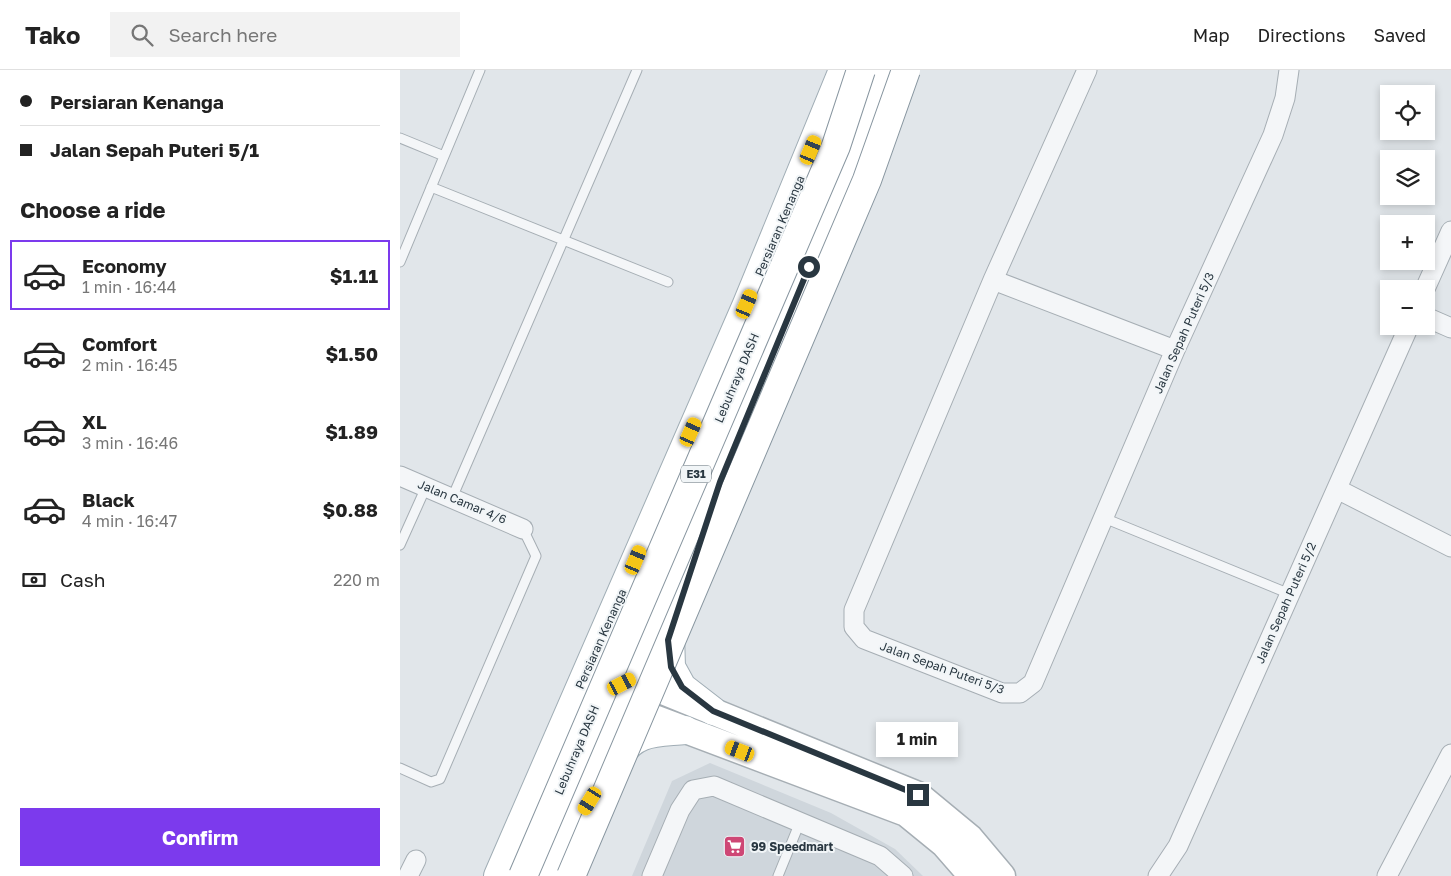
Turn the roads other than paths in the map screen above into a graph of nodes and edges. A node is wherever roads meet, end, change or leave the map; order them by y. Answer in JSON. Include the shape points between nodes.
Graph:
{"nodes":[{"id":1,"x":480,"y":70,"type":"edge"},
{"id":2,"x":637,"y":70,"type":"edge"},
{"id":3,"x":843,"y":70,"type":"edge"},
{"id":4,"x":861,"y":70,"type":"edge"},
{"id":5,"x":885,"y":70,"type":"edge"},
{"id":6,"x":906,"y":70,"type":"edge"},
{"id":7,"x":1087,"y":70,"type":"edge"},
{"id":8,"x":1288,"y":70,"type":"edge"},
{"id":9,"x":400,"y":138,"type":"edge"},
{"id":10,"x":444,"y":156,"type":"junction"},
{"id":11,"x":431,"y":187,"type":"junction"},
{"id":12,"x":1451,"y":231,"type":"edge"},
{"id":13,"x":564,"y":240,"type":"junction"},
{"id":14,"x":400,"y":262,"type":"edge"},
{"id":15,"x":993,"y":280,"type":"junction"},
{"id":16,"x":1430,"y":280,"type":"edge"},
{"id":17,"x":668,"y":282,"type":"dead end"},
{"id":18,"x":747,"y":304,"type":"junction"},
{"id":19,"x":1435,"y":321,"type":"edge"},
{"id":20,"x":1451,"y":328,"type":"edge"},
{"id":21,"x":1405,"y":335,"type":"edge"},
{"id":22,"x":1176,"y":350,"type":"junction"},
{"id":23,"x":400,"y":476,"type":"edge"},
{"id":24,"x":720,"y":482,"type":"junction"},
{"id":25,"x":426,"y":487,"type":"junction"},
{"id":26,"x":1337,"y":489,"type":"junction"},
{"id":27,"x":452,"y":498,"type":"junction"},
{"id":28,"x":1104,"y":518,"type":"junction"},
{"id":29,"x":523,"y":529,"type":"joint"},
{"id":30,"x":400,"y":545,"type":"edge"},
{"id":31,"x":1451,"y":547,"type":"edge"},
{"id":32,"x":1290,"y":594,"type":"junction"},
{"id":33,"x":622,"y":691,"type":"junction"},
{"id":34,"x":713,"y":711,"type":"junction"},
{"id":35,"x":685,"y":730,"type":"junction"},
{"id":36,"x":1451,"y":754,"type":"edge"},
{"id":37,"x":400,"y":768,"type":"edge"},
{"id":38,"x":800,"y":822,"type":"junction"},
{"id":39,"x":560,"y":850,"type":"junction"},
{"id":40,"x":498,"y":876,"type":"edge"},
{"id":41,"x":515,"y":876,"type":"edge"},
{"id":42,"x":523,"y":876,"type":"edge"},
{"id":43,"x":549,"y":876,"type":"edge"},
{"id":44,"x":571,"y":876,"type":"edge"},
{"id":45,"x":652,"y":876,"type":"edge"},
{"id":46,"x":778,"y":876,"type":"edge"},
{"id":47,"x":903,"y":876,"type":"edge"},
{"id":48,"x":972,"y":876,"type":"edge"},
{"id":49,"x":1002,"y":876,"type":"edge"},
{"id":50,"x":1158,"y":876,"type":"edge"},
{"id":51,"x":1387,"y":876,"type":"edge"}],
"edges":[{"from":1,"to":10,"type":"lane"},
{"from":2,"to":13,"type":"lane"},
{"from":3,"to":18,"type":"main road","name":"Persiaran Kenanga"},
{"from":4,"to":42,"type":"main road","name":"Lebuhraya DASH","number":"E31","bridge":true,"via":[[836,146]]},
{"from":5,"to":24,"type":"main road","via":[[861,142]]},
{"from":6,"to":44,"type":"main road","bridge":true,"via":[[866,180]]},
{"from":7,"to":15,"type":"street","name":"Jalan Sepah Puteri 5/3"},
{"from":8,"to":22,"type":"street","name":"Jalan Sepah Puteri 5/3","via":[[1285,98],[1273,135]]},
{"from":9,"to":10,"type":"lane"},
{"from":10,"to":11,"type":"lane"},
{"from":11,"to":13,"type":"lane"},
{"from":11,"to":14,"type":"lane"},
{"from":12,"to":16,"type":"street"},
{"from":13,"to":17,"type":"lane"},
{"from":13,"to":27,"type":"lane"},
{"from":15,"to":22,"type":"street"},
{"from":15,"to":28,"type":"street","name":"Jalan Sepah Puteri 5/3","via":[[854,610],[854,626],[864,639],[1002,693],[1020,693],[1033,683]]},
{"from":18,"to":33,"type":"main road","via":[[690,468],[619,641],[612,666]]},
{"from":18,"to":40,"type":"main road","name":"Persiaran Kenanga"},
{"from":19,"to":20,"type":"street"},
{"from":21,"to":26,"type":"street","name":"Jalan Sepah Puteri 5/2"},
{"from":22,"to":28,"type":"street","name":"Jalan Sepah Puteri 5/3"},
{"from":23,"to":25,"type":"street","name":"Jalan Camar 4/6"},
{"from":24,"to":33,"type":"main road"},
{"from":24,"to":34,"type":"main road","via":[[668,640],[671,667],[682,687]]},
{"from":25,"to":27,"type":"street","name":"Jalan Camar 4/6"},
{"from":25,"to":30,"type":"lane"},
{"from":26,"to":31,"type":"street"},
{"from":26,"to":32,"type":"street","name":"Jalan Sepah Puteri 5/2"},
{"from":27,"to":29,"type":"street","name":"Jalan Camar 4/6"},
{"from":28,"to":32,"type":"lane"},
{"from":29,"to":37,"type":"lane","via":[[536,556],[440,779],[431,782]]},
{"from":32,"to":50,"type":"street","name":"Jalan Sepah Puteri 5/2","via":[[1178,846]]},
{"from":33,"to":34,"type":"street"},
{"from":33,"to":35,"type":"street"},
{"from":33,"to":39,"type":"main road"},
{"from":33,"to":41,"type":"main road","via":[[586,713]]},
{"from":34,"to":49,"type":"street","via":[[918,795],[970,838]]},
{"from":35,"to":39,"type":"main road","via":[[636,738],[621,753]]},
{"from":35,"to":48,"type":"street","via":[[906,813],[944,844]]},
{"from":36,"to":51,"type":"street"},
{"from":38,"to":45,"type":"street","via":[[714,786],[693,790],[680,810]]},
{"from":38,"to":46,"type":"lane"},
{"from":38,"to":47,"type":"street","via":[[880,856]]},
{"from":39,"to":43,"type":"main road"}]}
